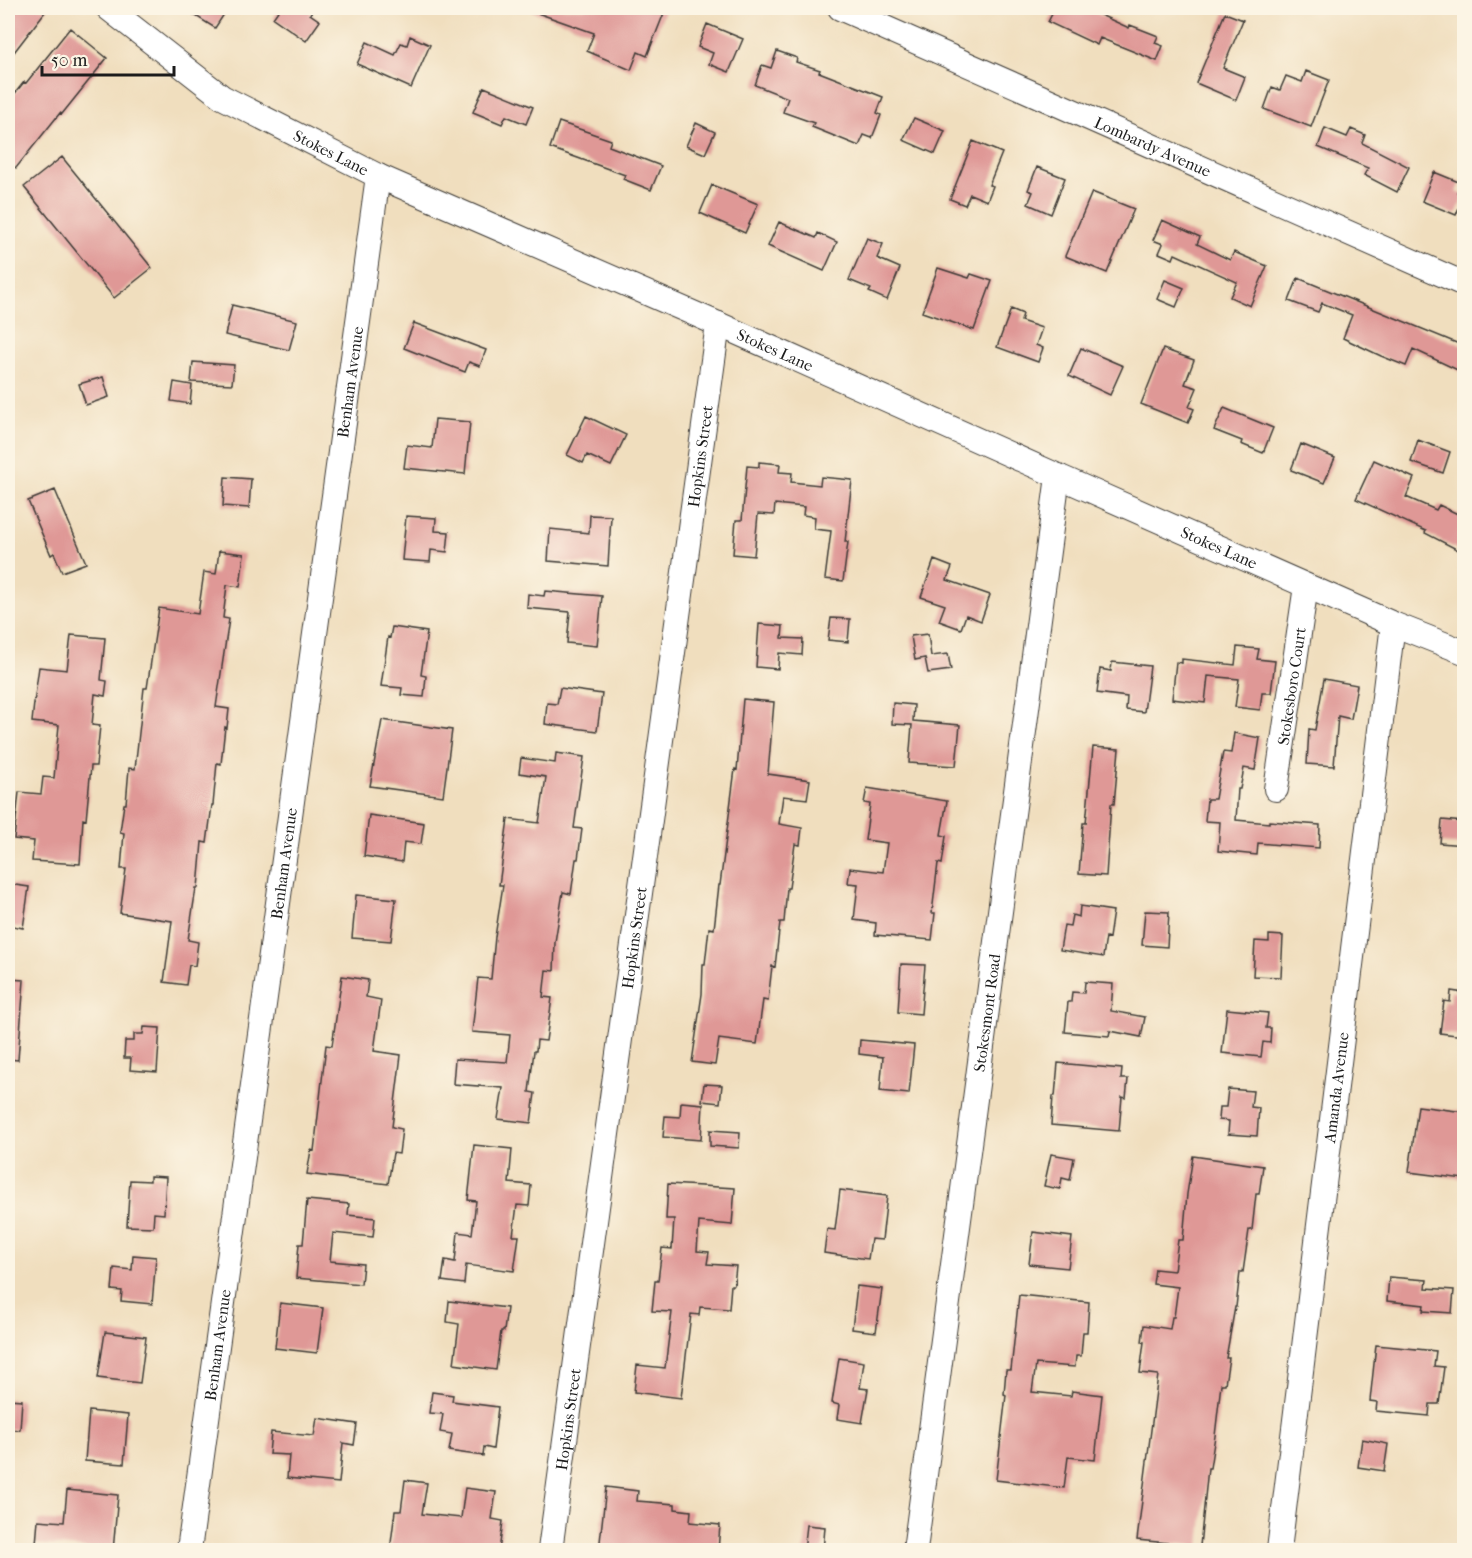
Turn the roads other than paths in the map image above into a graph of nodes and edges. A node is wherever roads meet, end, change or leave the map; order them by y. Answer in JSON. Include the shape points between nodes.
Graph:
{"nodes":[{"id":1,"x":108,"y":8,"type":"edge"},
{"id":2,"x":840,"y":8,"type":"edge"},
{"id":3,"x":378,"y":176,"type":"junction"},
{"id":4,"x":1464,"y":284,"type":"edge"},
{"id":5,"x":718,"y":324,"type":"junction"},
{"id":6,"x":1058,"y":476,"type":"junction"},
{"id":7,"x":1306,"y":586,"type":"junction"},
{"id":8,"x":1393,"y":624,"type":"junction"},
{"id":9,"x":1464,"y":652,"type":"edge"},
{"id":10,"x":1276,"y":789,"type":"dead end"},
{"id":11,"x":189,"y":1551,"type":"edge"},
{"id":12,"x":550,"y":1551,"type":"edge"},
{"id":13,"x":915,"y":1551,"type":"edge"},
{"id":14,"x":1279,"y":1551,"type":"edge"}],
"edges":[{"from":1,"to":3,"type":"street","name":"Stokes Lane","via":[[222,97]]},
{"from":2,"to":4,"type":"street","name":"Lombardy Avenue"},
{"from":3,"to":5,"type":"street","name":"Stokes Lane"},
{"from":3,"to":11,"type":"street","name":"Benham Avenue"},
{"from":5,"to":6,"type":"street","name":"Stokes Lane"},
{"from":5,"to":12,"type":"street","name":"Hopkins Street"},
{"from":6,"to":7,"type":"street","name":"Stokes Lane"},
{"from":6,"to":13,"type":"street","name":"Stokesmont Road"},
{"from":7,"to":8,"type":"street","name":"Stokes Lane"},
{"from":7,"to":10,"type":"street","name":"Stokesboro Court"},
{"from":8,"to":9,"type":"street","name":"Stokes Lane"},
{"from":8,"to":14,"type":"street","name":"Amanda Avenue"}]}
